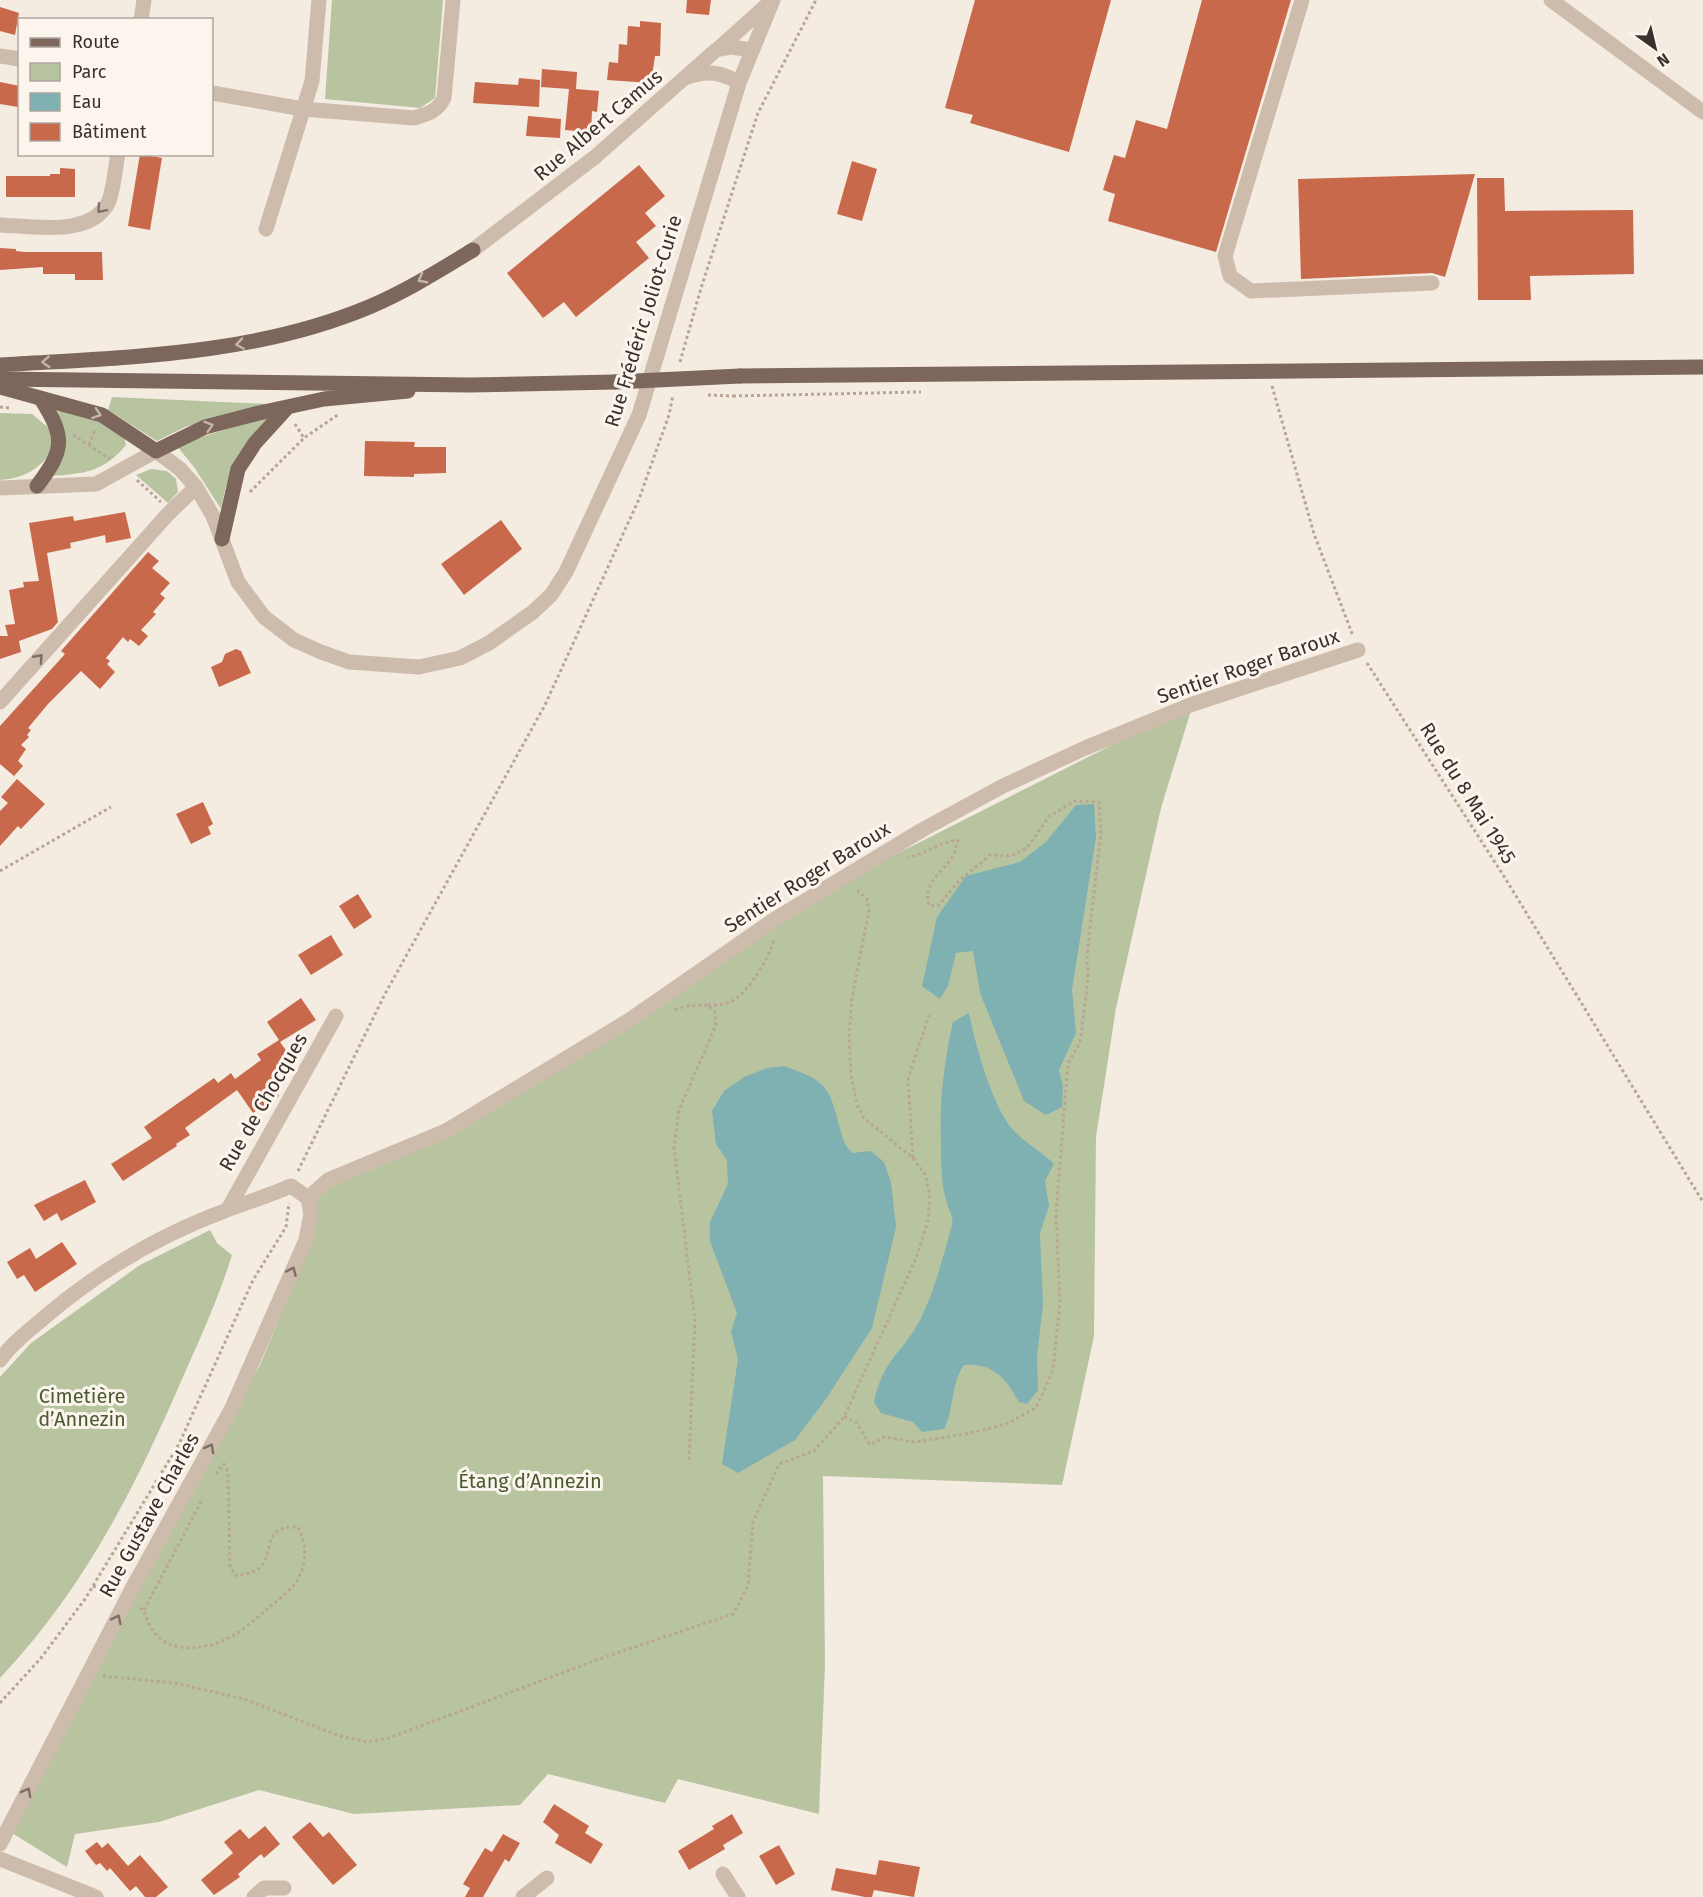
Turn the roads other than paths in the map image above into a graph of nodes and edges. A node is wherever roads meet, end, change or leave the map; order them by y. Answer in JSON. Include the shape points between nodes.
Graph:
{"nodes":[{"id":1,"x":144,"y":0,"type":"edge"},
{"id":2,"x":319,"y":0,"type":"edge"},
{"id":3,"x":453,"y":0,"type":"edge"},
{"id":4,"x":773,"y":0,"type":"edge"},
{"id":5,"x":1302,"y":0,"type":"edge"},
{"id":6,"x":1551,"y":0,"type":"edge"},
{"id":7,"x":141,"y":18,"type":"edge"},
{"id":8,"x":716,"y":50,"type":"junction"},
{"id":9,"x":752,"y":50,"type":"junction"},
{"id":10,"x":0,"y":56,"type":"edge"},
{"id":11,"x":18,"y":59,"type":"edge"},
{"id":12,"x":688,"y":76,"type":"junction"},
{"id":13,"x":739,"y":83,"type":"junction"},
{"id":14,"x":213,"y":93,"type":"edge"},
{"id":15,"x":303,"y":109,"type":"junction"},
{"id":16,"x":1703,"y":112,"type":"edge"},
{"id":17,"x":118,"y":156,"type":"edge"},
{"id":18,"x":0,"y":225,"type":"edge"},
{"id":19,"x":266,"y":229,"type":"dead end"},
{"id":20,"x":473,"y":250,"type":"joint"},
{"id":21,"x":1432,"y":283,"type":"dead end"},
{"id":22,"x":0,"y":365,"type":"edge"},
{"id":23,"x":1703,"y":367,"type":"edge"},
{"id":24,"x":0,"y":379,"type":"edge"},
{"id":25,"x":470,"y":385,"type":"junction"},
{"id":26,"x":0,"y":387,"type":"edge"},
{"id":27,"x":41,"y":399,"type":"junction"},
{"id":28,"x":286,"y":409,"type":"junction"},
{"id":29,"x":156,"y":451,"type":"junction"},
{"id":30,"x":37,"y":486,"type":"junction"},
{"id":31,"x":196,"y":487,"type":"junction"},
{"id":32,"x":0,"y":488,"type":"edge"},
{"id":33,"x":222,"y":539,"type":"junction"},
{"id":34,"x":1358,"y":650,"type":"road end"},
{"id":35,"x":0,"y":702,"type":"edge"},
{"id":36,"x":336,"y":1017,"type":"dead end"},
{"id":37,"x":308,"y":1198,"type":"junction"},
{"id":38,"x":228,"y":1209,"type":"junction"},
{"id":39,"x":0,"y":1360,"type":"edge"},
{"id":40,"x":0,"y":1844,"type":"edge"},
{"id":41,"x":0,"y":1859,"type":"edge"},
{"id":42,"x":723,"y":1874,"type":"dead end"},
{"id":43,"x":548,"y":1878,"type":"dead end"},
{"id":44,"x":284,"y":1888,"type":"dead end"},
{"id":45,"x":96,"y":1897,"type":"edge"},
{"id":46,"x":254,"y":1897,"type":"edge"},
{"id":47,"x":523,"y":1897,"type":"edge"},
{"id":48,"x":738,"y":1897,"type":"edge"}],
"edges":[{"from":1,"to":7,"type":"street"},
{"from":2,"to":15,"type":"street","via":[[312,81]]},
{"from":3,"to":15,"type":"street","via":[[444,98],[431,113],[414,118]]},
{"from":4,"to":8,"type":"street","name":"Rue Albert Camus"},
{"from":4,"to":9,"type":"street","name":"Rue Frédéric Joliot-Curie"},
{"from":5,"to":21,"type":"street","via":[[1226,256],[1230,276],[1251,291]]},
{"from":6,"to":16,"type":"street"},
{"from":8,"to":9,"type":"street"},
{"from":8,"to":12,"type":"street","name":"Rue Albert Camus"},
{"from":9,"to":13,"type":"street","name":"Rue Frédéric Joliot-Curie"},
{"from":10,"to":11,"type":"street"},
{"from":12,"to":13,"type":"street","via":[[717,73]]},
{"from":12,"to":20,"type":"street","name":"Rue Albert Camus","via":[[566,181]]},
{"from":13,"to":33,"type":"street","name":"Rue Frédéric Joliot-Curie","via":[[639,415],[566,572],[551,595],[533,612],[460,658],[419,667],[349,662],[294,639],[264,617],[238,582]]},
{"from":14,"to":15,"type":"street"},
{"from":15,"to":19,"type":"street"},
{"from":17,"to":18,"type":"street","one_way":true,"via":[[108,201],[97,216],[71,226]]},
{"from":20,"to":22,"type":"main road","one_way":true,"via":[[370,307],[257,341],[172,355]]},
{"from":23,"to":25,"type":"main road","bridge":true,"via":[[740,376]]},
{"from":24,"to":25,"type":"main road"},
{"from":25,"to":28,"type":"main road","via":[[324,399]]},
{"from":26,"to":27,"type":"main road"},
{"from":27,"to":29,"type":"main road","one_way":true,"via":[[102,415]]},
{"from":27,"to":30,"type":"main road","via":[[56,425],[58,454]]},
{"from":29,"to":28,"type":"main road","one_way":true,"via":[[205,427]]},
{"from":28,"to":33,"type":"main road","via":[[238,469]]},
{"from":29,"to":30,"type":"street","via":[[96,484]]},
{"from":29,"to":31,"type":"street","name":"Rue Frédéric Joliot-Curie"},
{"from":30,"to":32,"type":"street"},
{"from":31,"to":33,"type":"street","name":"Rue Frédéric Joliot-Curie"},
{"from":35,"to":31,"type":"street","one_way":true},
{"from":34,"to":37,"type":"street","name":"Sentier Roger Baroux","via":[[1193,704],[1003,786],[772,921],[631,1019],[446,1131],[328,1180]]},
{"from":36,"to":38,"type":"street","name":"Rue de Chocques"},
{"from":37,"to":38,"type":"street","via":[[291,1186]]},
{"from":40,"to":37,"type":"street","name":"Rue Gustave Charles","one_way":true,"via":[[231,1410],[306,1240],[311,1214]]},
{"from":38,"to":39,"type":"street","via":[[82,1285],[11,1345]]},
{"from":41,"to":45,"type":"street"},
{"from":42,"to":48,"type":"street"},
{"from":43,"to":47,"type":"street"},
{"from":44,"to":46,"type":"street","via":[[264,1888]]}]}
